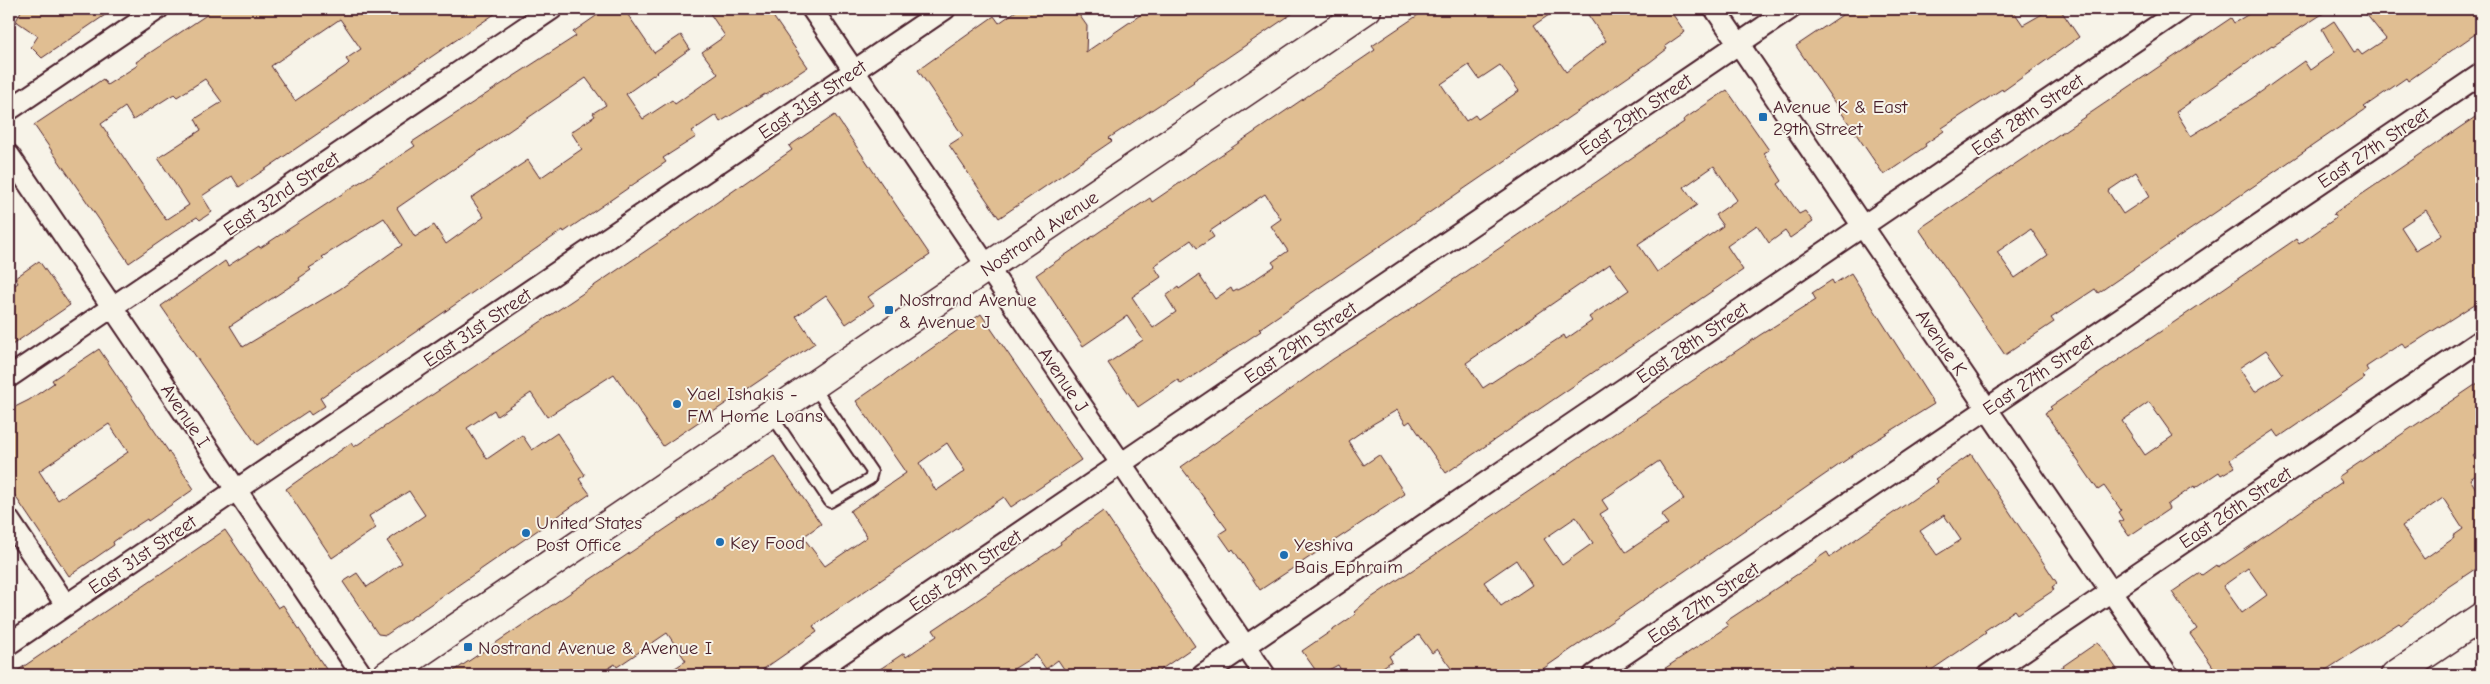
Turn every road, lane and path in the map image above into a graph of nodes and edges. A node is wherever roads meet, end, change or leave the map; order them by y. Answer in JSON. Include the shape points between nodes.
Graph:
{"nodes":[{"id":1,"x":158,"y":9,"type":"edge"},
{"id":2,"x":552,"y":9,"type":"edge"},
{"id":3,"x":812,"y":9,"type":"edge"},
{"id":4,"x":945,"y":9,"type":"edge"},
{"id":5,"x":1367,"y":9,"type":"edge"},
{"id":6,"x":1715,"y":9,"type":"edge"},
{"id":7,"x":1790,"y":9,"type":"edge"},
{"id":8,"x":2182,"y":9,"type":"edge"},
{"id":9,"x":1739,"y":44,"type":"junction"},
{"id":10,"x":854,"y":70,"type":"junction"},
{"id":11,"x":2481,"y":74,"type":"edge"},
{"id":12,"x":9,"y":110,"type":"edge"},
{"id":13,"x":9,"y":155,"type":"edge"},
{"id":14,"x":1863,"y":226,"type":"junction"},
{"id":15,"x":988,"y":267,"type":"junction"},
{"id":16,"x":113,"y":308,"type":"junction"},
{"id":17,"x":2481,"y":340,"type":"edge"},
{"id":18,"x":9,"y":377,"type":"edge"},
{"id":19,"x":813,"y":386,"type":"junction"},
{"id":20,"x":1987,"y":409,"type":"junction"},
{"id":21,"x":771,"y":414,"type":"junction"},
{"id":22,"x":1122,"y":464,"type":"junction"},
{"id":23,"x":236,"y":490,"type":"junction"},
{"id":24,"x":9,"y":520,"type":"edge"},
{"id":25,"x":2111,"y":591,"type":"junction"},
{"id":26,"x":66,"y":605,"type":"junction"},
{"id":27,"x":2481,"y":617,"type":"edge"},
{"id":28,"x":9,"y":644,"type":"edge"},
{"id":29,"x":1246,"y":646,"type":"junction"},
{"id":30,"x":362,"y":675,"type":"edge"},
{"id":31,"x":387,"y":675,"type":"edge"},
{"id":32,"x":810,"y":675,"type":"edge"},
{"id":33,"x":1202,"y":675,"type":"edge"},
{"id":34,"x":1265,"y":675,"type":"edge"},
{"id":35,"x":1594,"y":675,"type":"edge"},
{"id":36,"x":1988,"y":675,"type":"edge"},
{"id":37,"x":2168,"y":675,"type":"edge"},
{"id":38,"x":2395,"y":675,"type":"edge"}],
"edges":[{"from":1,"to":12,"type":"street"},
{"from":2,"to":16,"type":"street","name":"East 32nd Street"},
{"from":3,"to":10,"type":"street","name":"Avenue J"},
{"from":4,"to":10,"type":"street","name":"East 31st Street"},
{"from":5,"to":15,"type":"main road","name":"Nostrand Avenue"},
{"from":6,"to":9,"type":"street","name":"Avenue K"},
{"from":7,"to":9,"type":"street","name":"East 29th Street"},
{"from":8,"to":14,"type":"street","name":"East 28th Street"},
{"from":9,"to":14,"type":"street","name":"Avenue K"},
{"from":9,"to":22,"type":"street","name":"East 29th Street"},
{"from":10,"to":15,"type":"street","name":"Avenue J"},
{"from":10,"to":23,"type":"street","name":"East 31st Street"},
{"from":11,"to":20,"type":"street","name":"East 27th Street"},
{"from":13,"to":16,"type":"street","name":"Avenue I"},
{"from":14,"to":20,"type":"street","name":"Avenue K"},
{"from":14,"to":29,"type":"street","name":"East 28th Street"},
{"from":15,"to":19,"type":"main road","name":"Nostrand Avenue"},
{"from":15,"to":22,"type":"street","name":"Avenue J"},
{"from":16,"to":18,"type":"street","name":"East 32nd Street"},
{"from":16,"to":23,"type":"street","name":"Avenue I"},
{"from":17,"to":25,"type":"street","name":"East 26th Street"},
{"from":19,"to":21,"type":"main road","name":"Nostrand Avenue"},
{"from":19,"to":21,"type":"lane","via":[[872,472],[870,480],[830,502]]},
{"from":20,"to":25,"type":"street","name":"Avenue K"},
{"from":20,"to":35,"type":"street","name":"East 27th Street"},
{"from":21,"to":31,"type":"main road","name":"Nostrand Avenue"},
{"from":22,"to":29,"type":"street","name":"Avenue J"},
{"from":22,"to":32,"type":"street","name":"East 29th Street"},
{"from":23,"to":26,"type":"street","name":"East 31st Street"},
{"from":23,"to":30,"type":"street","name":"Avenue I"},
{"from":24,"to":26,"type":"street"},
{"from":25,"to":36,"type":"street","name":"East 26th Street"},
{"from":25,"to":37,"type":"street","name":"Avenue K"},
{"from":26,"to":28,"type":"street","name":"East 31st Street"},
{"from":27,"to":38,"type":"main road"},
{"from":29,"to":33,"type":"street","name":"East 28th Street"},
{"from":29,"to":34,"type":"street","name":"Avenue J"}]}
